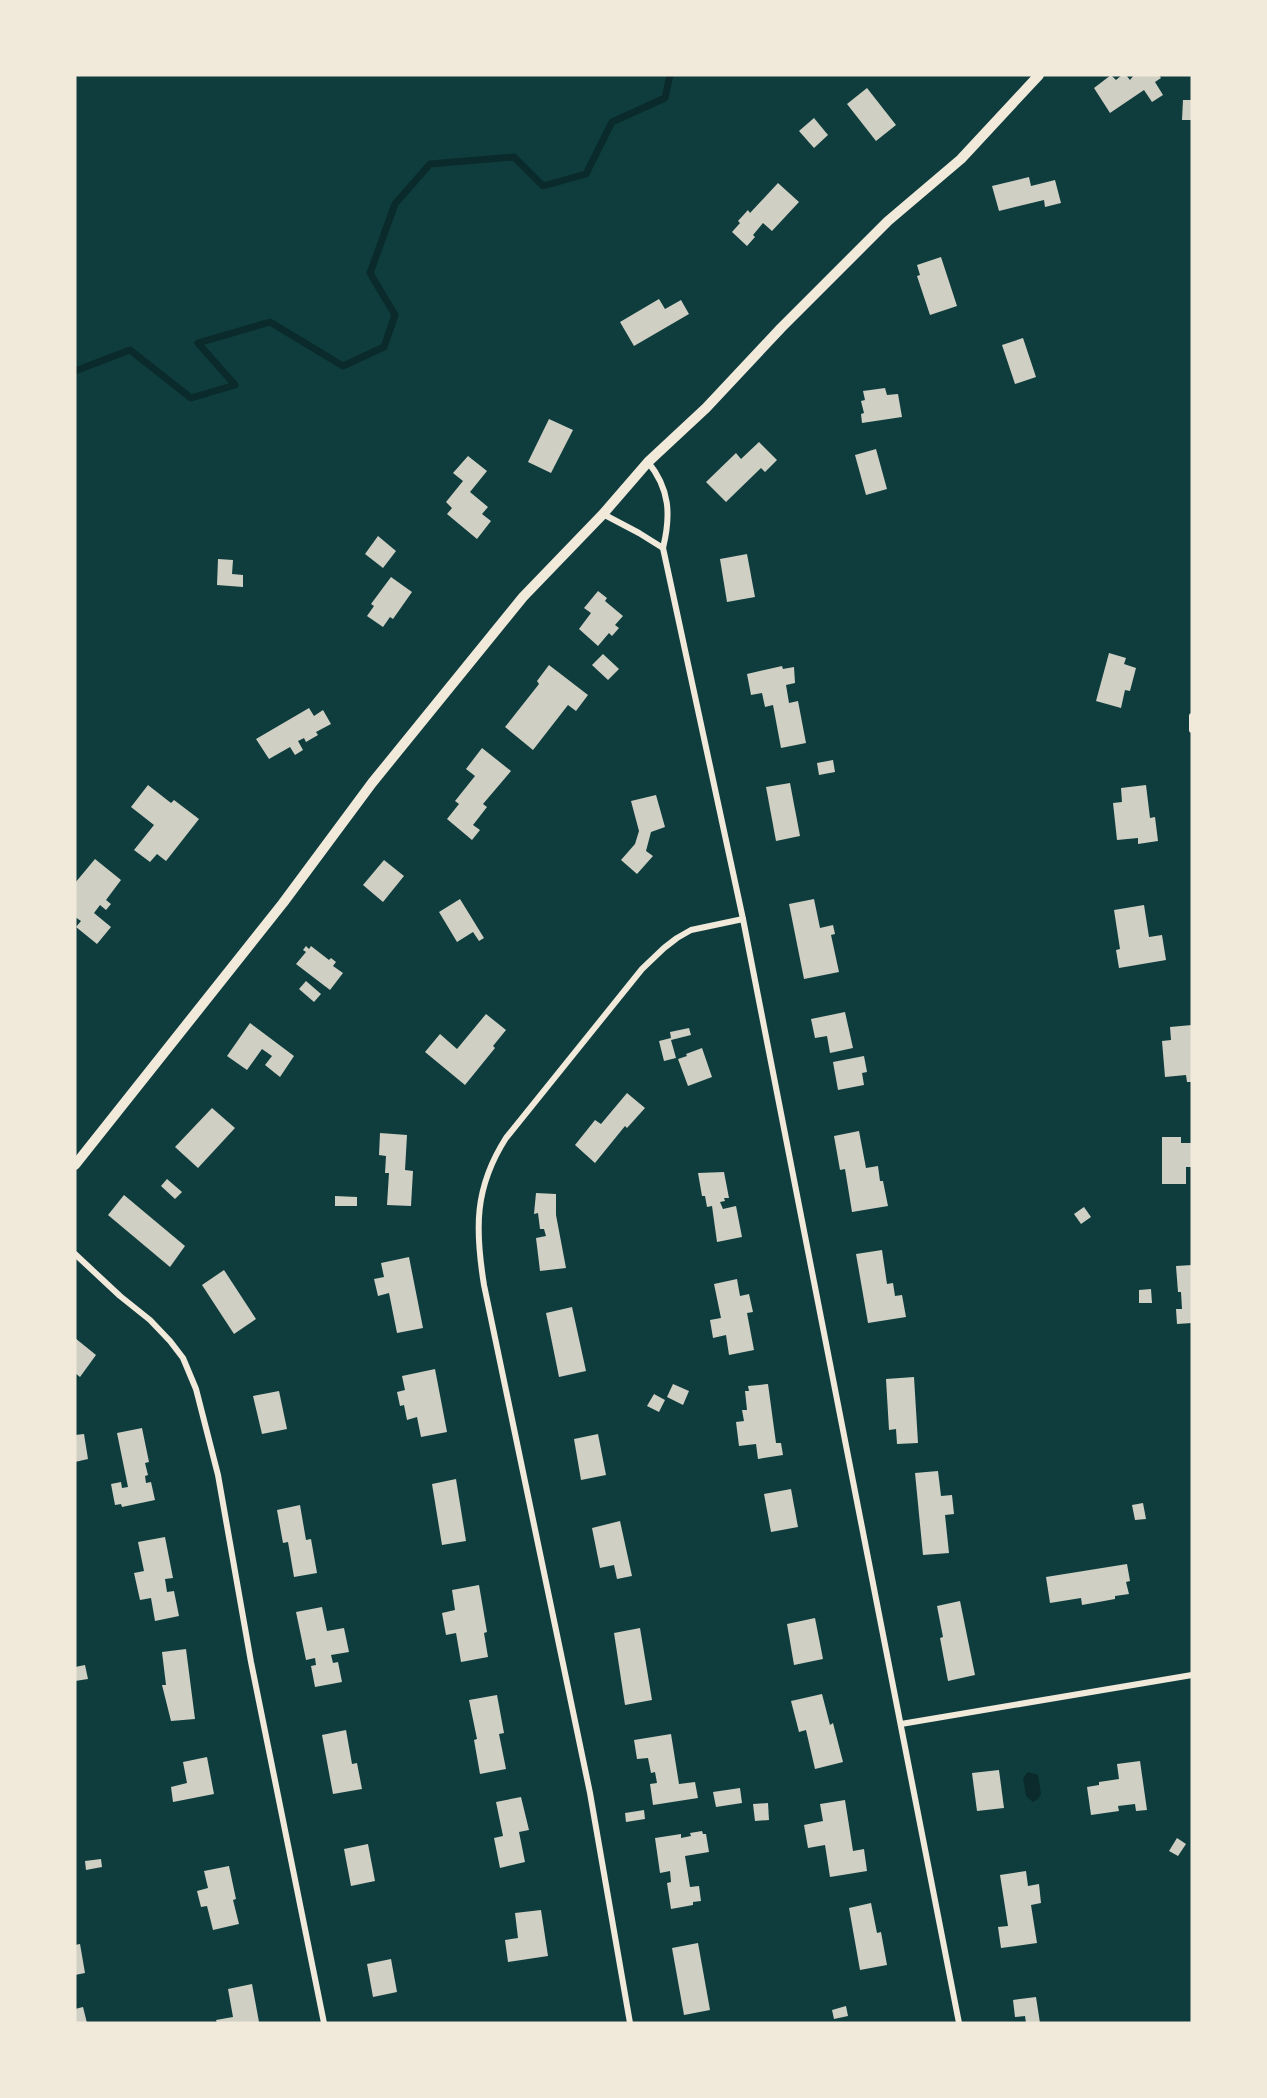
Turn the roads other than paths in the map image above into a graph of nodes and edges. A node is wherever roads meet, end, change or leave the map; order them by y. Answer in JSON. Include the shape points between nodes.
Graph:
{"nodes":[{"id":1,"x":1039,"y":75,"type":"edge"},
{"id":2,"x":648,"y":462,"type":"junction"},
{"id":3,"x":603,"y":514,"type":"junction"},
{"id":4,"x":663,"y":548,"type":"junction"},
{"id":5,"x":1192,"y":716,"type":"edge"},
{"id":6,"x":1192,"y":730,"type":"edge"},
{"id":7,"x":743,"y":919,"type":"junction"},
{"id":8,"x":75,"y":1165,"type":"edge"},
{"id":9,"x":75,"y":1254,"type":"edge"},
{"id":10,"x":1192,"y":1675,"type":"edge"},
{"id":11,"x":901,"y":1724,"type":"junction"},
{"id":12,"x":324,"y":2023,"type":"edge"},
{"id":13,"x":630,"y":2023,"type":"edge"},
{"id":14,"x":959,"y":2023,"type":"edge"}],
"edges":[{"from":1,"to":2,"type":"street","via":[[961,159],[888,221]]},
{"from":2,"to":3,"type":"street"},
{"from":2,"to":4,"type":"street","via":[[665,490],[669,522]]},
{"from":3,"to":4,"type":"street"},
{"from":3,"to":8,"type":"street","via":[[523,597],[372,783],[283,903]]},
{"from":4,"to":7,"type":"street"},
{"from":5,"to":6,"type":"street"},
{"from":7,"to":11,"type":"street"},
{"from":7,"to":13,"type":"street","via":[[691,930],[676,938],[642,969],[495,1155],[480,1204],[477,1230],[486,1295],[590,1793]]},
{"from":9,"to":12,"type":"street","via":[[170,1341],[186,1364],[201,1402]]},
{"from":10,"to":11,"type":"street"},
{"from":11,"to":14,"type":"street"}]}
